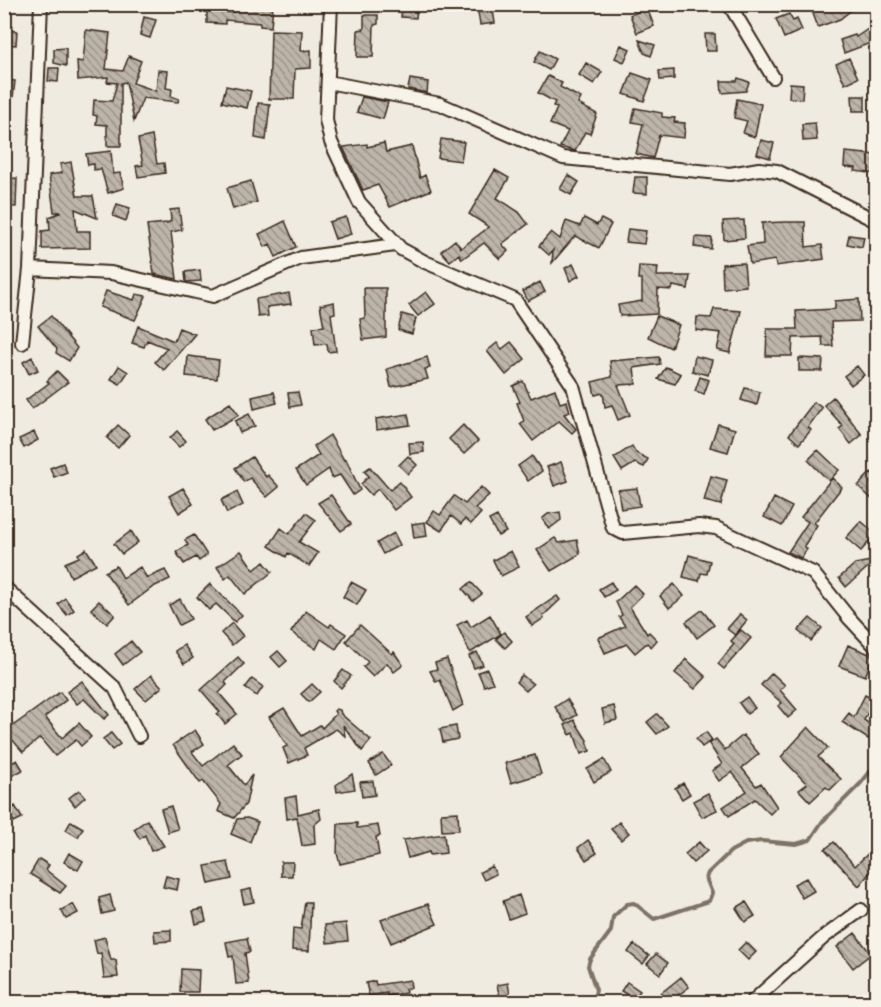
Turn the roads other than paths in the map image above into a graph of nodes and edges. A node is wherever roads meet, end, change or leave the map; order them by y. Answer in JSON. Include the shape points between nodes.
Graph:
{"nodes":[{"id":1,"x":35,"y":4,"type":"edge"},
{"id":2,"x":331,"y":4,"type":"edge"},
{"id":3,"x":729,"y":4,"type":"edge"},
{"id":4,"x":41,"y":5,"type":"edge"},
{"id":5,"x":773,"y":77,"type":"dead end"},
{"id":6,"x":327,"y":82,"type":"junction"},
{"id":7,"x":876,"y":221,"type":"edge"},
{"id":8,"x":395,"y":245,"type":"junction"},
{"id":9,"x":30,"y":269,"type":"junction"},
{"id":10,"x":22,"y":343,"type":"dead end"},
{"id":11,"x":4,"y":587,"type":"edge"},
{"id":12,"x":876,"y":646,"type":"edge"},
{"id":13,"x":139,"y":735,"type":"dead end"},
{"id":14,"x":861,"y":910,"type":"dead end"},
{"id":15,"x":752,"y":1002,"type":"edge"}],
"edges":[{"from":1,"to":4,"type":"street"},
{"from":2,"to":6,"type":"street"},
{"from":3,"to":5,"type":"street"},
{"from":4,"to":9,"type":"street"},
{"from":6,"to":7,"type":"street","via":[[440,104],[562,158],[730,174],[759,169],[777,171]]},
{"from":6,"to":8,"type":"street","via":[[326,120],[331,142],[363,208]]},
{"from":8,"to":9,"type":"street","via":[[301,258],[213,296],[111,273]]},
{"from":8,"to":12,"type":"street","via":[[515,300],[573,386],[616,531],[716,528],[813,573]]},
{"from":9,"to":10,"type":"street"},
{"from":11,"to":13,"type":"street","via":[[115,688]]},
{"from":14,"to":15,"type":"street","via":[[824,937]]}]}
